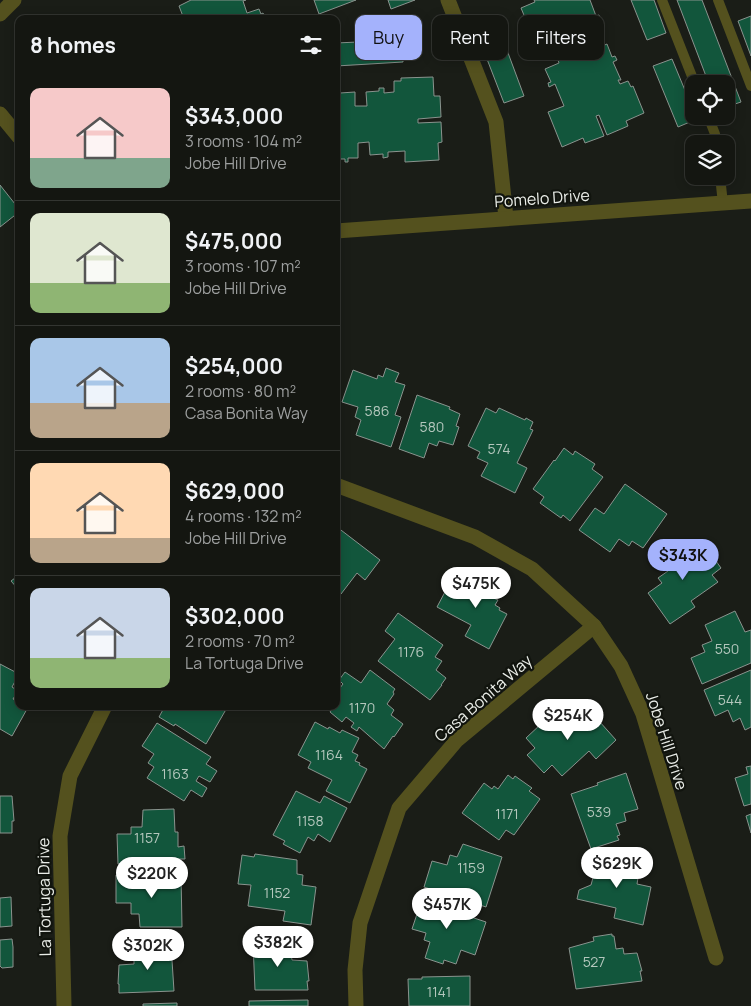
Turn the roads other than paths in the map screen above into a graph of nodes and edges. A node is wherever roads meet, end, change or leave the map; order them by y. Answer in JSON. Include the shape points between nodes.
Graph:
{"nodes":[{"id":1,"x":14,"y":0,"type":"edge"},
{"id":2,"x":448,"y":0,"type":"edge"},
{"id":3,"x":662,"y":0,"type":"edge"},
{"id":4,"x":718,"y":0,"type":"edge"},
{"id":5,"x":0,"y":14,"type":"edge"},
{"id":6,"x":691,"y":75,"type":"edge"},
{"id":7,"x":751,"y":86,"type":"edge"},
{"id":8,"x":0,"y":114,"type":"edge"},
{"id":9,"x":15,"y":132,"type":"edge"},
{"id":10,"x":721,"y":185,"type":"edge"},
{"id":11,"x":751,"y":201,"type":"edge"},
{"id":12,"x":723,"y":204,"type":"junction"},
{"id":13,"x":506,"y":218,"type":"junction"},
{"id":14,"x":340,"y":231,"type":"edge"},
{"id":15,"x":340,"y":486,"type":"edge"},
{"id":16,"x":594,"y":626,"type":"junction"},
{"id":17,"x":103,"y":710,"type":"edge"},
{"id":18,"x":716,"y":958,"type":"dead end"},
{"id":19,"x":64,"y":1006,"type":"edge"},
{"id":20,"x":356,"y":1006,"type":"edge"}],
"edges":[{"from":1,"to":5,"type":"street"},
{"from":2,"to":13,"type":"street","via":[[496,122]]},
{"from":3,"to":6,"type":"lane"},
{"from":4,"to":7,"type":"lane"},
{"from":8,"to":9,"type":"street"},
{"from":10,"to":12,"type":"lane"},
{"from":11,"to":12,"type":"street","name":"Pomelo Drive"},
{"from":12,"to":13,"type":"street","name":"Pomelo Drive"},
{"from":13,"to":14,"type":"street","name":"Pomelo Drive"},
{"from":15,"to":16,"type":"street","name":"Jobe Hill Drive","via":[[476,537],[532,569]]},
{"from":16,"to":18,"type":"street","name":"Jobe Hill Drive","via":[[621,666],[643,714]]},
{"from":16,"to":20,"type":"street","name":"Casa Bonita Way","via":[[458,740],[399,808],[360,923],[355,970]]},
{"from":17,"to":19,"type":"street","name":"La Tortuga Drive","via":[[70,776],[60,836]]}]}
